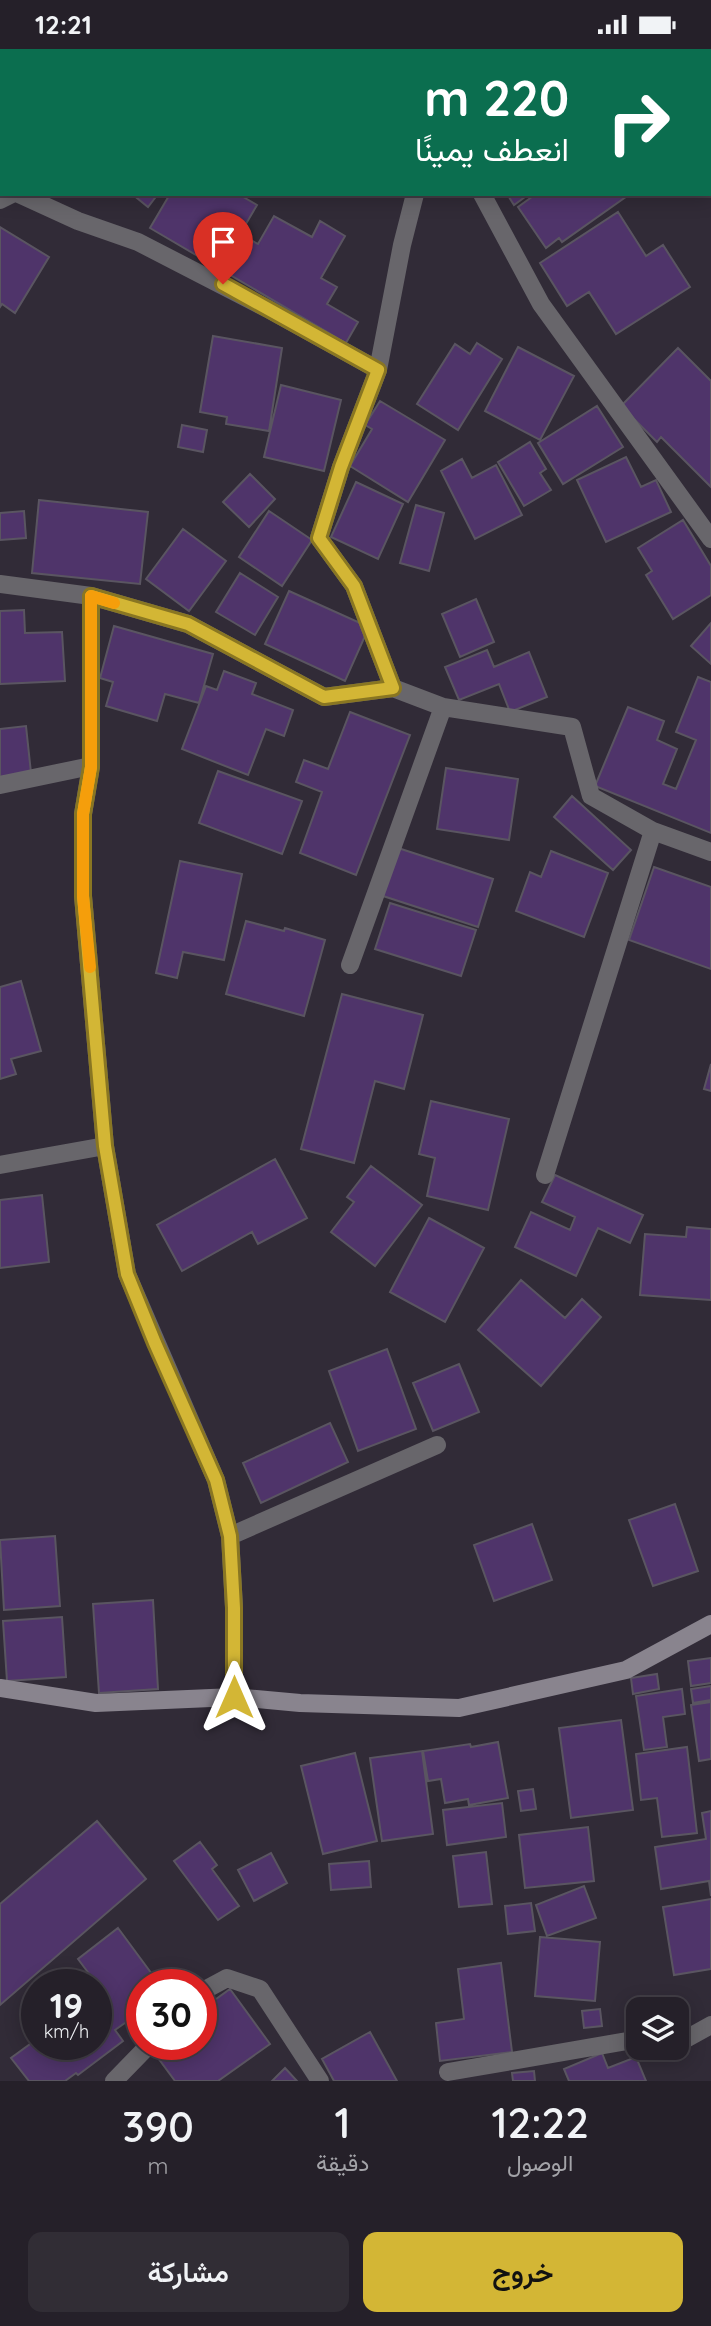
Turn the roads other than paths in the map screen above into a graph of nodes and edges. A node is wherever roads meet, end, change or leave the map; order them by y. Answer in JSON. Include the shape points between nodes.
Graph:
{"nodes":[{"id":1,"x":23,"y":196,"type":"edge"},
{"id":2,"x":414,"y":196,"type":"edge"},
{"id":3,"x":483,"y":196,"type":"edge"},
{"id":4,"x":378,"y":370,"type":"junction"},
{"id":5,"x":711,"y":539,"type":"edge"},
{"id":6,"x":0,"y":584,"type":"edge"},
{"id":7,"x":91,"y":596,"type":"junction"},
{"id":8,"x":393,"y":688,"type":"junction"},
{"id":9,"x":443,"y":707,"type":"junction"},
{"id":10,"x":91,"y":767,"type":"junction"},
{"id":11,"x":0,"y":785,"type":"edge"},
{"id":12,"x":653,"y":831,"type":"junction"},
{"id":13,"x":711,"y":852,"type":"edge"},
{"id":14,"x":350,"y":965,"type":"dead end"},
{"id":15,"x":105,"y":1146,"type":"junction"},
{"id":16,"x":0,"y":1165,"type":"edge"},
{"id":17,"x":545,"y":1175,"type":"dead end"},
{"id":18,"x":437,"y":1445,"type":"dead end"},
{"id":19,"x":230,"y":1536,"type":"junction"},
{"id":20,"x":711,"y":1624,"type":"edge"},
{"id":21,"x":0,"y":1688,"type":"edge"},
{"id":22,"x":234,"y":1697,"type":"junction"},
{"id":23,"x":217,"y":1983,"type":"edge"},
{"id":24,"x":711,"y":2025,"type":"edge"},
{"id":25,"x":689,"y":2038,"type":"edge"},
{"id":26,"x":626,"y":2041,"type":"edge"},
{"id":27,"x":134,"y":2060,"type":"edge"},
{"id":28,"x":448,"y":2072,"type":"dead end"},
{"id":29,"x":114,"y":2081,"type":"edge"},
{"id":30,"x":320,"y":2081,"type":"edge"}],
"edges":[{"from":1,"to":4,"type":"street","via":[[150,248]]},
{"from":2,"to":4,"type":"street"},
{"from":3,"to":5,"type":"street","via":[[541,304]]},
{"from":4,"to":8,"type":"street","via":[[319,538],[354,586]]},
{"from":6,"to":7,"type":"street"},
{"from":7,"to":8,"type":"street","via":[[188,624],[324,697]]},
{"from":7,"to":10,"type":"street"},
{"from":8,"to":9,"type":"street"},
{"from":9,"to":12,"type":"street","via":[[572,727],[591,796]]},
{"from":9,"to":14,"type":"street"},
{"from":10,"to":11,"type":"street"},
{"from":10,"to":15,"type":"street","via":[[83,814],[83,896]]},
{"from":12,"to":13,"type":"street"},
{"from":12,"to":17,"type":"street"},
{"from":15,"to":16,"type":"street"},
{"from":15,"to":19,"type":"street","via":[[127,1274],[216,1480]]},
{"from":18,"to":19,"type":"street"},
{"from":19,"to":22,"type":"street"},
{"from":20,"to":22,"type":"street","via":[[626,1670],[459,1708]]},
{"from":21,"to":22,"type":"street","via":[[96,1703]]},
{"from":23,"to":30,"type":"street","via":[[227,1978],[260,1989]]},
{"from":24,"to":25,"type":"street"},
{"from":26,"to":28,"type":"street"},
{"from":27,"to":29,"type":"street"}]}
